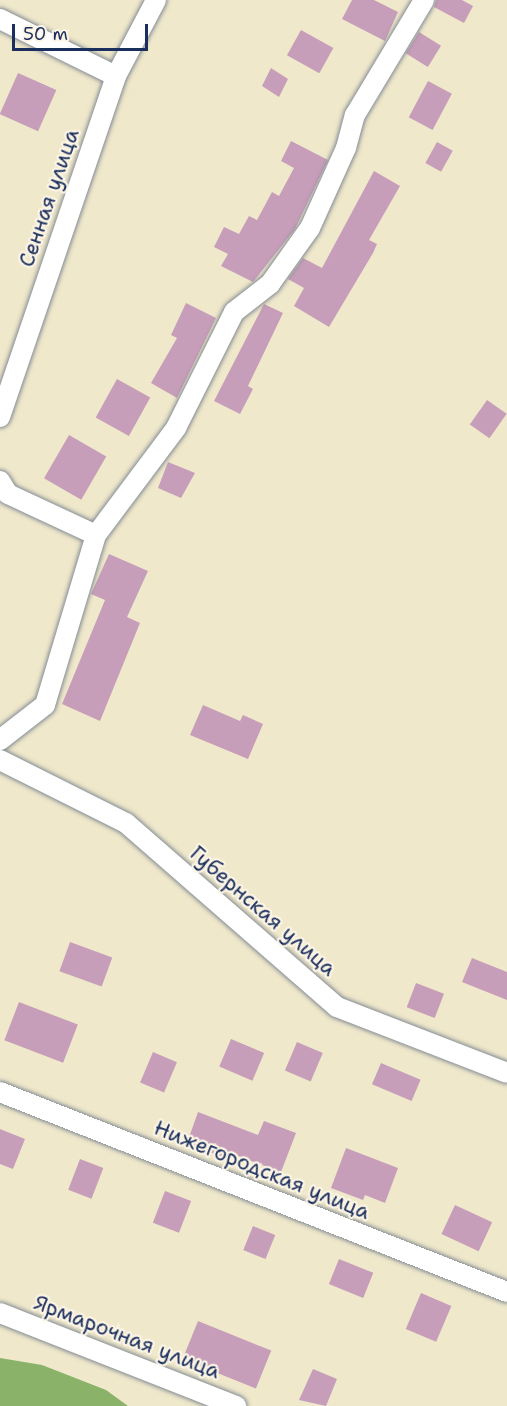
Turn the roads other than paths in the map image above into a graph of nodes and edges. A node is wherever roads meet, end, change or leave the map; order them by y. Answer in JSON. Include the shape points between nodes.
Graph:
{"nodes":[{"id":1,"x":156,"y":0,"type":"edge"},
{"id":2,"x":424,"y":0,"type":"edge"},
{"id":3,"x":0,"y":20,"type":"edge"},
{"id":4,"x":116,"y":76,"type":"junction"},
{"id":5,"x":0,"y":417,"type":"edge"},
{"id":6,"x":0,"y":480,"type":"edge"},
{"id":7,"x":96,"y":535,"type":"junction"},
{"id":8,"x":0,"y":740,"type":"edge"},
{"id":9,"x":0,"y":760,"type":"edge"},
{"id":10,"x":507,"y":1073,"type":"edge"},
{"id":11,"x":0,"y":1092,"type":"edge"},
{"id":12,"x":507,"y":1292,"type":"edge"},
{"id":13,"x":0,"y":1313,"type":"edge"},
{"id":14,"x":236,"y":1406,"type":"edge"}],
"edges":[{"from":1,"to":4,"type":"street","name":"Сенная улица"},
{"from":2,"to":7,"type":"street","via":[[355,115],[346,148],[310,228],[270,284],[234,312],[176,428]]},
{"from":3,"to":4,"type":"street"},
{"from":4,"to":5,"type":"street","name":"Сенная улица"},
{"from":6,"to":7,"type":"street","via":[[8,494]]},
{"from":7,"to":8,"type":"street","via":[[45,705]]},
{"from":9,"to":10,"type":"street","name":"Губернская улица","via":[[126,823],[337,1007]]},
{"from":11,"to":12,"type":"street","name":"Нижегородская улица"},
{"from":13,"to":14,"type":"street","name":"Ярмарочная улица"}]}
